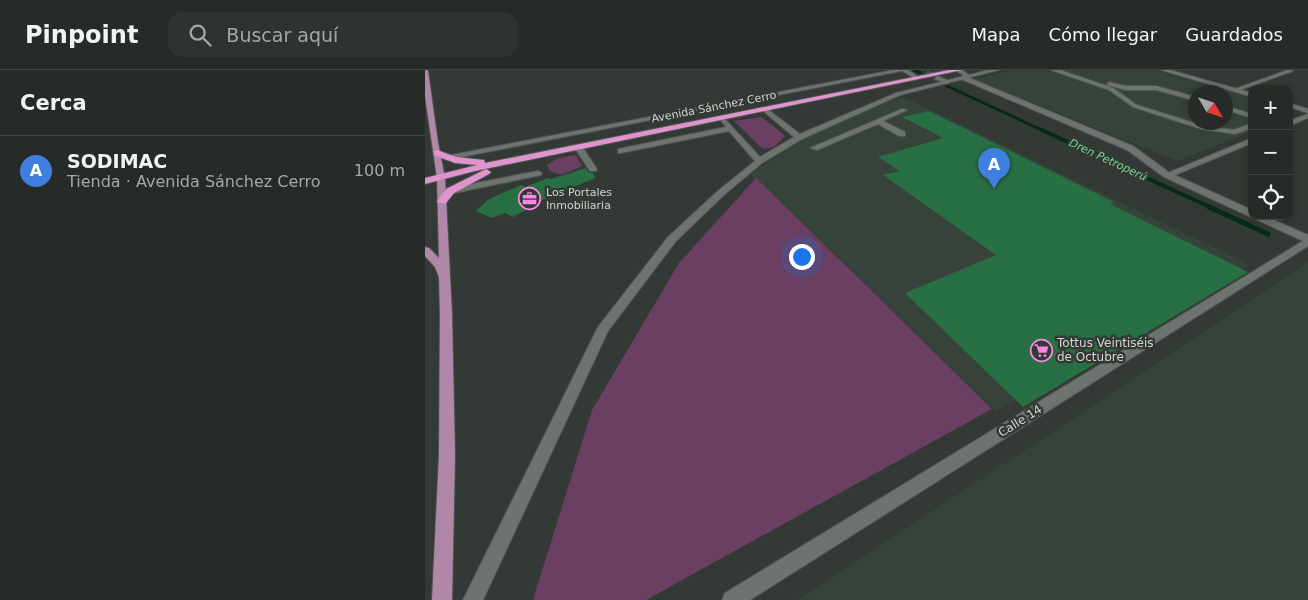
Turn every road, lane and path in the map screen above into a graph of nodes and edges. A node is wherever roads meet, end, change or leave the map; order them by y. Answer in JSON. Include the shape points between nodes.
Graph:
{"nodes":[{"id":1,"x":903,"y":70,"type":"edge"},
{"id":2,"x":996,"y":70,"type":"edge"},
{"id":3,"x":1054,"y":70,"type":"edge"},
{"id":4,"x":1066,"y":70,"type":"edge"},
{"id":5,"x":1164,"y":70,"type":"edge"},
{"id":6,"x":425,"y":71,"type":"edge"},
{"id":7,"x":1289,"y":71,"type":"edge"},
{"id":8,"x":959,"y":72,"type":"edge"},
{"id":9,"x":921,"y":74,"type":"edge"},
{"id":10,"x":891,"y":84,"type":"junction"},
{"id":11,"x":1126,"y":88,"type":"junction"},
{"id":12,"x":1156,"y":88,"type":"junction"},
{"id":13,"x":1235,"y":90,"type":"junction"},
{"id":14,"x":1188,"y":91,"type":"edge"},
{"id":15,"x":1118,"y":92,"type":"junction"},
{"id":16,"x":1248,"y":94,"type":"edge"},
{"id":17,"x":1188,"y":97,"type":"edge"},
{"id":18,"x":1233,"y":104,"type":"edge"},
{"id":19,"x":1293,"y":106,"type":"edge"},
{"id":20,"x":763,"y":109,"type":"junction"},
{"id":21,"x":1248,"y":109,"type":"edge"},
{"id":22,"x":904,"y":110,"type":"dead end"},
{"id":23,"x":1233,"y":110,"type":"edge"},
{"id":24,"x":1308,"y":111,"type":"edge"},
{"id":25,"x":678,"y":114,"type":"junction"},
{"id":26,"x":1248,"y":115,"type":"edge"},
{"id":27,"x":1308,"y":116,"type":"edge"},
{"id":28,"x":722,"y":118,"type":"junction"},
{"id":29,"x":1293,"y":119,"type":"edge"},
{"id":30,"x":1299,"y":120,"type":"junction"},
{"id":31,"x":878,"y":121,"type":"junction"},
{"id":32,"x":1293,"y":122,"type":"edge"},
{"id":33,"x":1248,"y":127,"type":"edge"},
{"id":34,"x":731,"y":128,"type":"junction"},
{"id":35,"x":902,"y":134,"type":"dead end"},
{"id":36,"x":799,"y":138,"type":"junction"},
{"id":37,"x":1248,"y":142,"type":"edge"},
{"id":38,"x":578,"y":147,"type":"junction"},
{"id":39,"x":814,"y":148,"type":"dead end"},
{"id":40,"x":621,"y":151,"type":"dead end"},
{"id":41,"x":441,"y":156,"type":"junction"},
{"id":42,"x":523,"y":158,"type":"junction"},
{"id":43,"x":510,"y":160,"type":"junction"},
{"id":44,"x":759,"y":161,"type":"junction"},
{"id":45,"x":593,"y":169,"type":"dead end"},
{"id":46,"x":538,"y":173,"type":"dead end"},
{"id":47,"x":425,"y":174,"type":"edge"},
{"id":48,"x":440,"y":174,"type":"junction"},
{"id":49,"x":1167,"y":175,"type":"junction"},
{"id":50,"x":425,"y":181,"type":"edge"},
{"id":51,"x":446,"y":196,"type":"junction"},
{"id":52,"x":1248,"y":212,"type":"edge"},
{"id":53,"x":1265,"y":220,"type":"edge"},
{"id":54,"x":1308,"y":241,"type":"edge"},
{"id":55,"x":425,"y":250,"type":"edge"},
{"id":56,"x":445,"y":282,"type":"junction"},
{"id":57,"x":442,"y":600,"type":"edge"},
{"id":58,"x":473,"y":600,"type":"edge"},
{"id":59,"x":732,"y":600,"type":"edge"}],
"edges":[{"from":1,"to":9,"type":"street"},
{"from":1,"to":25,"type":"street"},
{"from":2,"to":8,"type":"street"},
{"from":3,"to":15,"type":"street"},
{"from":4,"to":11,"type":"street"},
{"from":5,"to":13,"type":"street"},
{"from":6,"to":41,"type":"main road","via":[[434,143]]},
{"from":7,"to":13,"type":"street"},
{"from":8,"to":9,"type":"highway","name":"Avenida Sánchez Cerro"},
{"from":8,"to":36,"type":"street","via":[[885,98]]},
{"from":8,"to":49,"type":"street","via":[[1130,148]]},
{"from":9,"to":10,"type":"highway","name":"Avenida Sánchez Cerro"},
{"from":10,"to":20,"type":"highway","name":"Avenida Sánchez Cerro"},
{"from":10,"to":25,"type":"street","via":[[865,82],[722,110]]},
{"from":11,"to":12,"type":"street"},
{"from":11,"to":15,"type":"street"},
{"from":12,"to":14,"type":"street"},
{"from":12,"to":17,"type":"street"},
{"from":13,"to":16,"type":"street"},
{"from":15,"to":33,"type":"street","via":[[1135,106],[1203,128],[1235,132]]},
{"from":18,"to":21,"type":"street"},
{"from":19,"to":24,"type":"street"},
{"from":20,"to":28,"type":"highway","name":"Avenida Sánchez Cerro"},
{"from":20,"to":36,"type":"street"},
{"from":22,"to":31,"type":"street"},
{"from":23,"to":26,"type":"street"},
{"from":25,"to":41,"type":"street"},
{"from":27,"to":30,"type":"street"},
{"from":28,"to":34,"type":"street"},
{"from":28,"to":38,"type":"highway","name":"Avenida Sánchez Cerro"},
{"from":29,"to":30,"type":"street"},
{"from":30,"to":32,"type":"street"},
{"from":31,"to":35,"type":"street"},
{"from":31,"to":39,"type":"street"},
{"from":34,"to":40,"type":"street"},
{"from":34,"to":44,"type":"street"},
{"from":36,"to":44,"type":"street"},
{"from":37,"to":49,"type":"street"},
{"from":38,"to":42,"type":"highway","name":"Avenida Sánchez Cerro"},
{"from":38,"to":45,"type":"street"},
{"from":41,"to":43,"type":"highway","via":[[479,163]]},
{"from":41,"to":48,"type":"main road"},
{"from":42,"to":43,"type":"highway","name":"Avenida Sánchez Cerro"},
{"from":42,"to":51,"type":"highway","via":[[480,174]]},
{"from":43,"to":48,"type":"highway","name":"Avenida Sánchez Cerro"},
{"from":44,"to":58,"type":"street","via":[[672,239],[602,330]]},
{"from":46,"to":51,"type":"street"},
{"from":47,"to":48,"type":"highway","name":"Avenida Sánchez Cerro"},
{"from":48,"to":50,"type":"highway","name":"Avenida Sánchez Cerro"},
{"from":48,"to":51,"type":"main road"},
{"from":49,"to":52,"type":"street"},
{"from":51,"to":56,"type":"main road"},
{"from":53,"to":54,"type":"street"},
{"from":54,"to":59,"type":"street","name":"Calle 14"},
{"from":55,"to":56,"type":"main road","via":[[440,266]]},
{"from":56,"to":57,"type":"main road","via":[[447,456]]}]}
